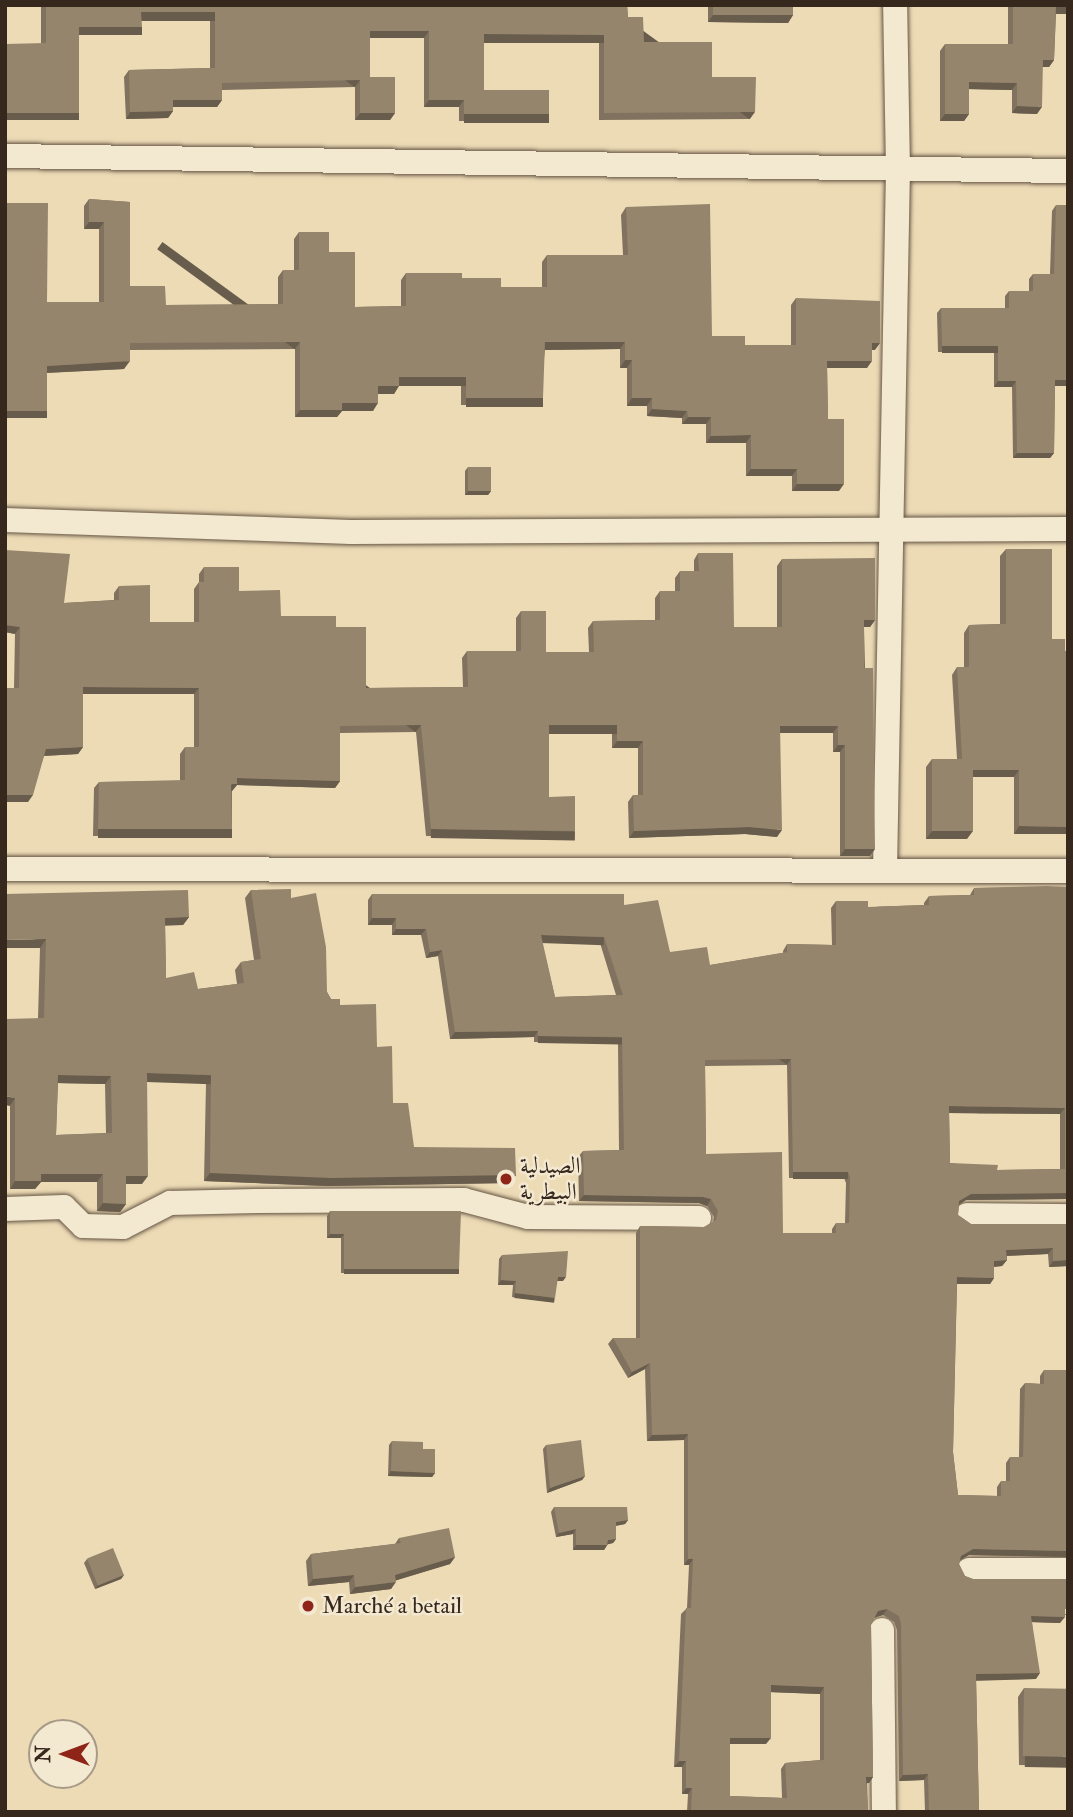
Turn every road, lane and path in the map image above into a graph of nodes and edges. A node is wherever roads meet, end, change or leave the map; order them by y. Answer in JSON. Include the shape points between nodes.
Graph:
{"nodes":[{"id":1,"x":895,"y":5,"type":"edge"},
{"id":2,"x":5,"y":156,"type":"edge"},
{"id":3,"x":898,"y":170,"type":"junction"},
{"id":4,"x":1068,"y":171,"type":"edge"},
{"id":5,"x":5,"y":520,"type":"edge"},
{"id":6,"x":1068,"y":529,"type":"edge"},
{"id":7,"x":894,"y":530,"type":"junction"},
{"id":8,"x":5,"y":869,"type":"edge"},
{"id":9,"x":885,"y":871,"type":"junction"},
{"id":10,"x":1068,"y":871,"type":"edge"},
{"id":11,"x":5,"y":1209,"type":"edge"},
{"id":12,"x":967,"y":1215,"type":"dead end"},
{"id":13,"x":1068,"y":1216,"type":"edge"},
{"id":14,"x":699,"y":1218,"type":"dead end"},
{"id":15,"x":969,"y":1570,"type":"dead end"},
{"id":16,"x":1068,"y":1570,"type":"edge"},
{"id":17,"x":882,"y":1630,"type":"dead end"},
{"id":18,"x":884,"y":1812,"type":"edge"}],
"edges":[{"from":1,"to":3,"type":"street"},
{"from":2,"to":3,"type":"street"},
{"from":3,"to":4,"type":"street"},
{"from":3,"to":7,"type":"street"},
{"from":5,"to":7,"type":"street","via":[[351,532]]},
{"from":6,"to":7,"type":"street"},
{"from":7,"to":9,"type":"street"},
{"from":8,"to":9,"type":"street"},
{"from":9,"to":10,"type":"street"},
{"from":11,"to":14,"type":"street","via":[[64,1207],[83,1226],[123,1227],[170,1203],[256,1201],[464,1200],[528,1217]]},
{"from":12,"to":13,"type":"street"},
{"from":15,"to":16,"type":"street"},
{"from":17,"to":18,"type":"street"}]}
